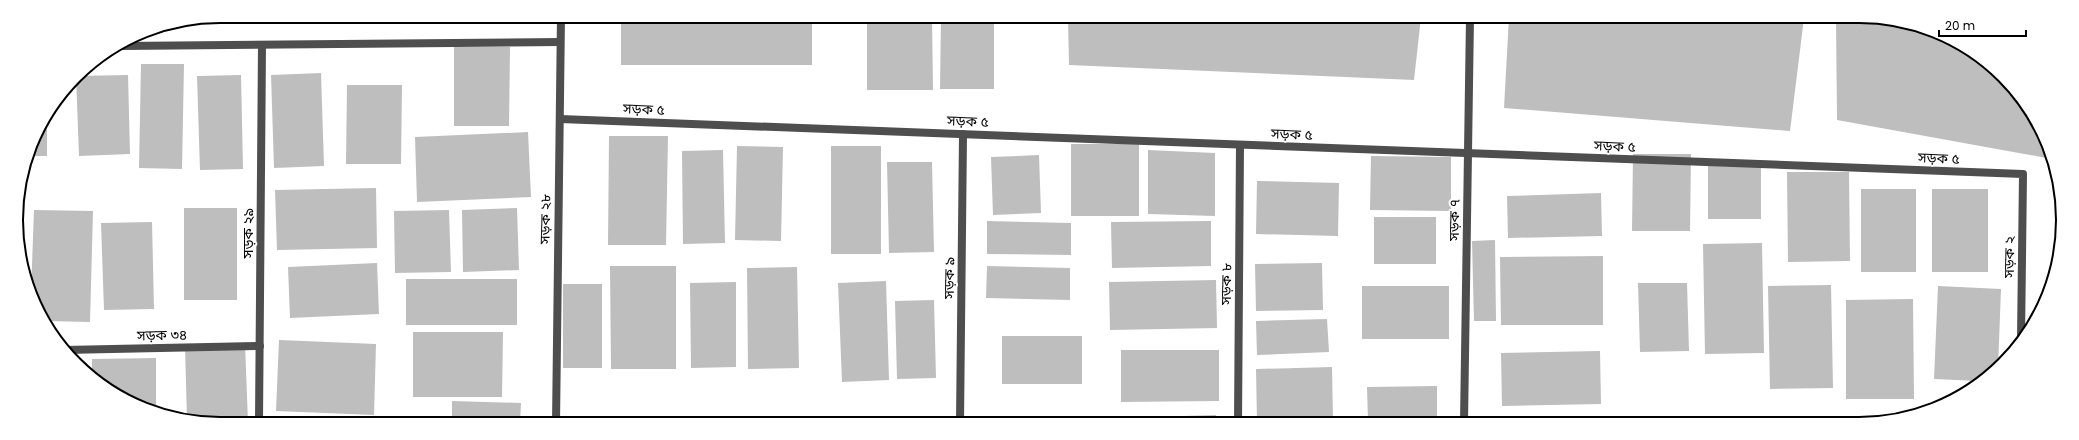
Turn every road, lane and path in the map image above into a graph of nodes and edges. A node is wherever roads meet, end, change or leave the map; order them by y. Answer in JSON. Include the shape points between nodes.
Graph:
{"nodes":[{"id":1,"x":561,"y":23,"type":"edge"},
{"id":2,"x":1470,"y":23,"type":"edge"},
{"id":3,"x":560,"y":42,"type":"junction"},
{"id":4,"x":262,"y":44,"type":"junction"},
{"id":5,"x":127,"y":46,"type":"edge"},
{"id":6,"x":560,"y":119,"type":"junction"},
{"id":7,"x":964,"y":134,"type":"junction"},
{"id":8,"x":1240,"y":145,"type":"junction"},
{"id":9,"x":1468,"y":153,"type":"junction"},
{"id":10,"x":2023,"y":174,"type":"joint"},
{"id":11,"x":2021,"y":332,"type":"edge"},
{"id":12,"x":260,"y":346,"type":"junction"},
{"id":13,"x":72,"y":350,"type":"edge"},
{"id":14,"x":259,"y":417,"type":"edge"},
{"id":15,"x":556,"y":417,"type":"edge"},
{"id":16,"x":960,"y":417,"type":"edge"},
{"id":17,"x":1238,"y":417,"type":"edge"},
{"id":18,"x":1464,"y":417,"type":"edge"}],
"edges":[{"from":1,"to":3,"type":"street","name":"সড়ক ২৮"},
{"from":2,"to":9,"type":"street","name":"সড়ক ৭"},
{"from":3,"to":4,"type":"street"},
{"from":3,"to":6,"type":"street","name":"সড়ক ২৮"},
{"from":4,"to":5,"type":"street"},
{"from":4,"to":12,"type":"street","name":"সড়ক ২৯"},
{"from":6,"to":7,"type":"street","name":"সড়ক ৫"},
{"from":6,"to":15,"type":"street","name":"সড়ক ২৮"},
{"from":7,"to":8,"type":"street","name":"সড়ক ৫"},
{"from":7,"to":16,"type":"street","name":"সড়ক ৯"},
{"from":8,"to":9,"type":"street","name":"সড়ক ৫"},
{"from":8,"to":17,"type":"street","name":"সড়ক ৮"},
{"from":9,"to":10,"type":"street","name":"সড়ক ৫"},
{"from":9,"to":18,"type":"street","name":"সড়ক ৭"},
{"from":10,"to":11,"type":"street","name":"সড়ক ২"},
{"from":12,"to":13,"type":"street","name":"সড়ক ৩৪"},
{"from":12,"to":14,"type":"street","name":"সড়ক ২৯"}]}
